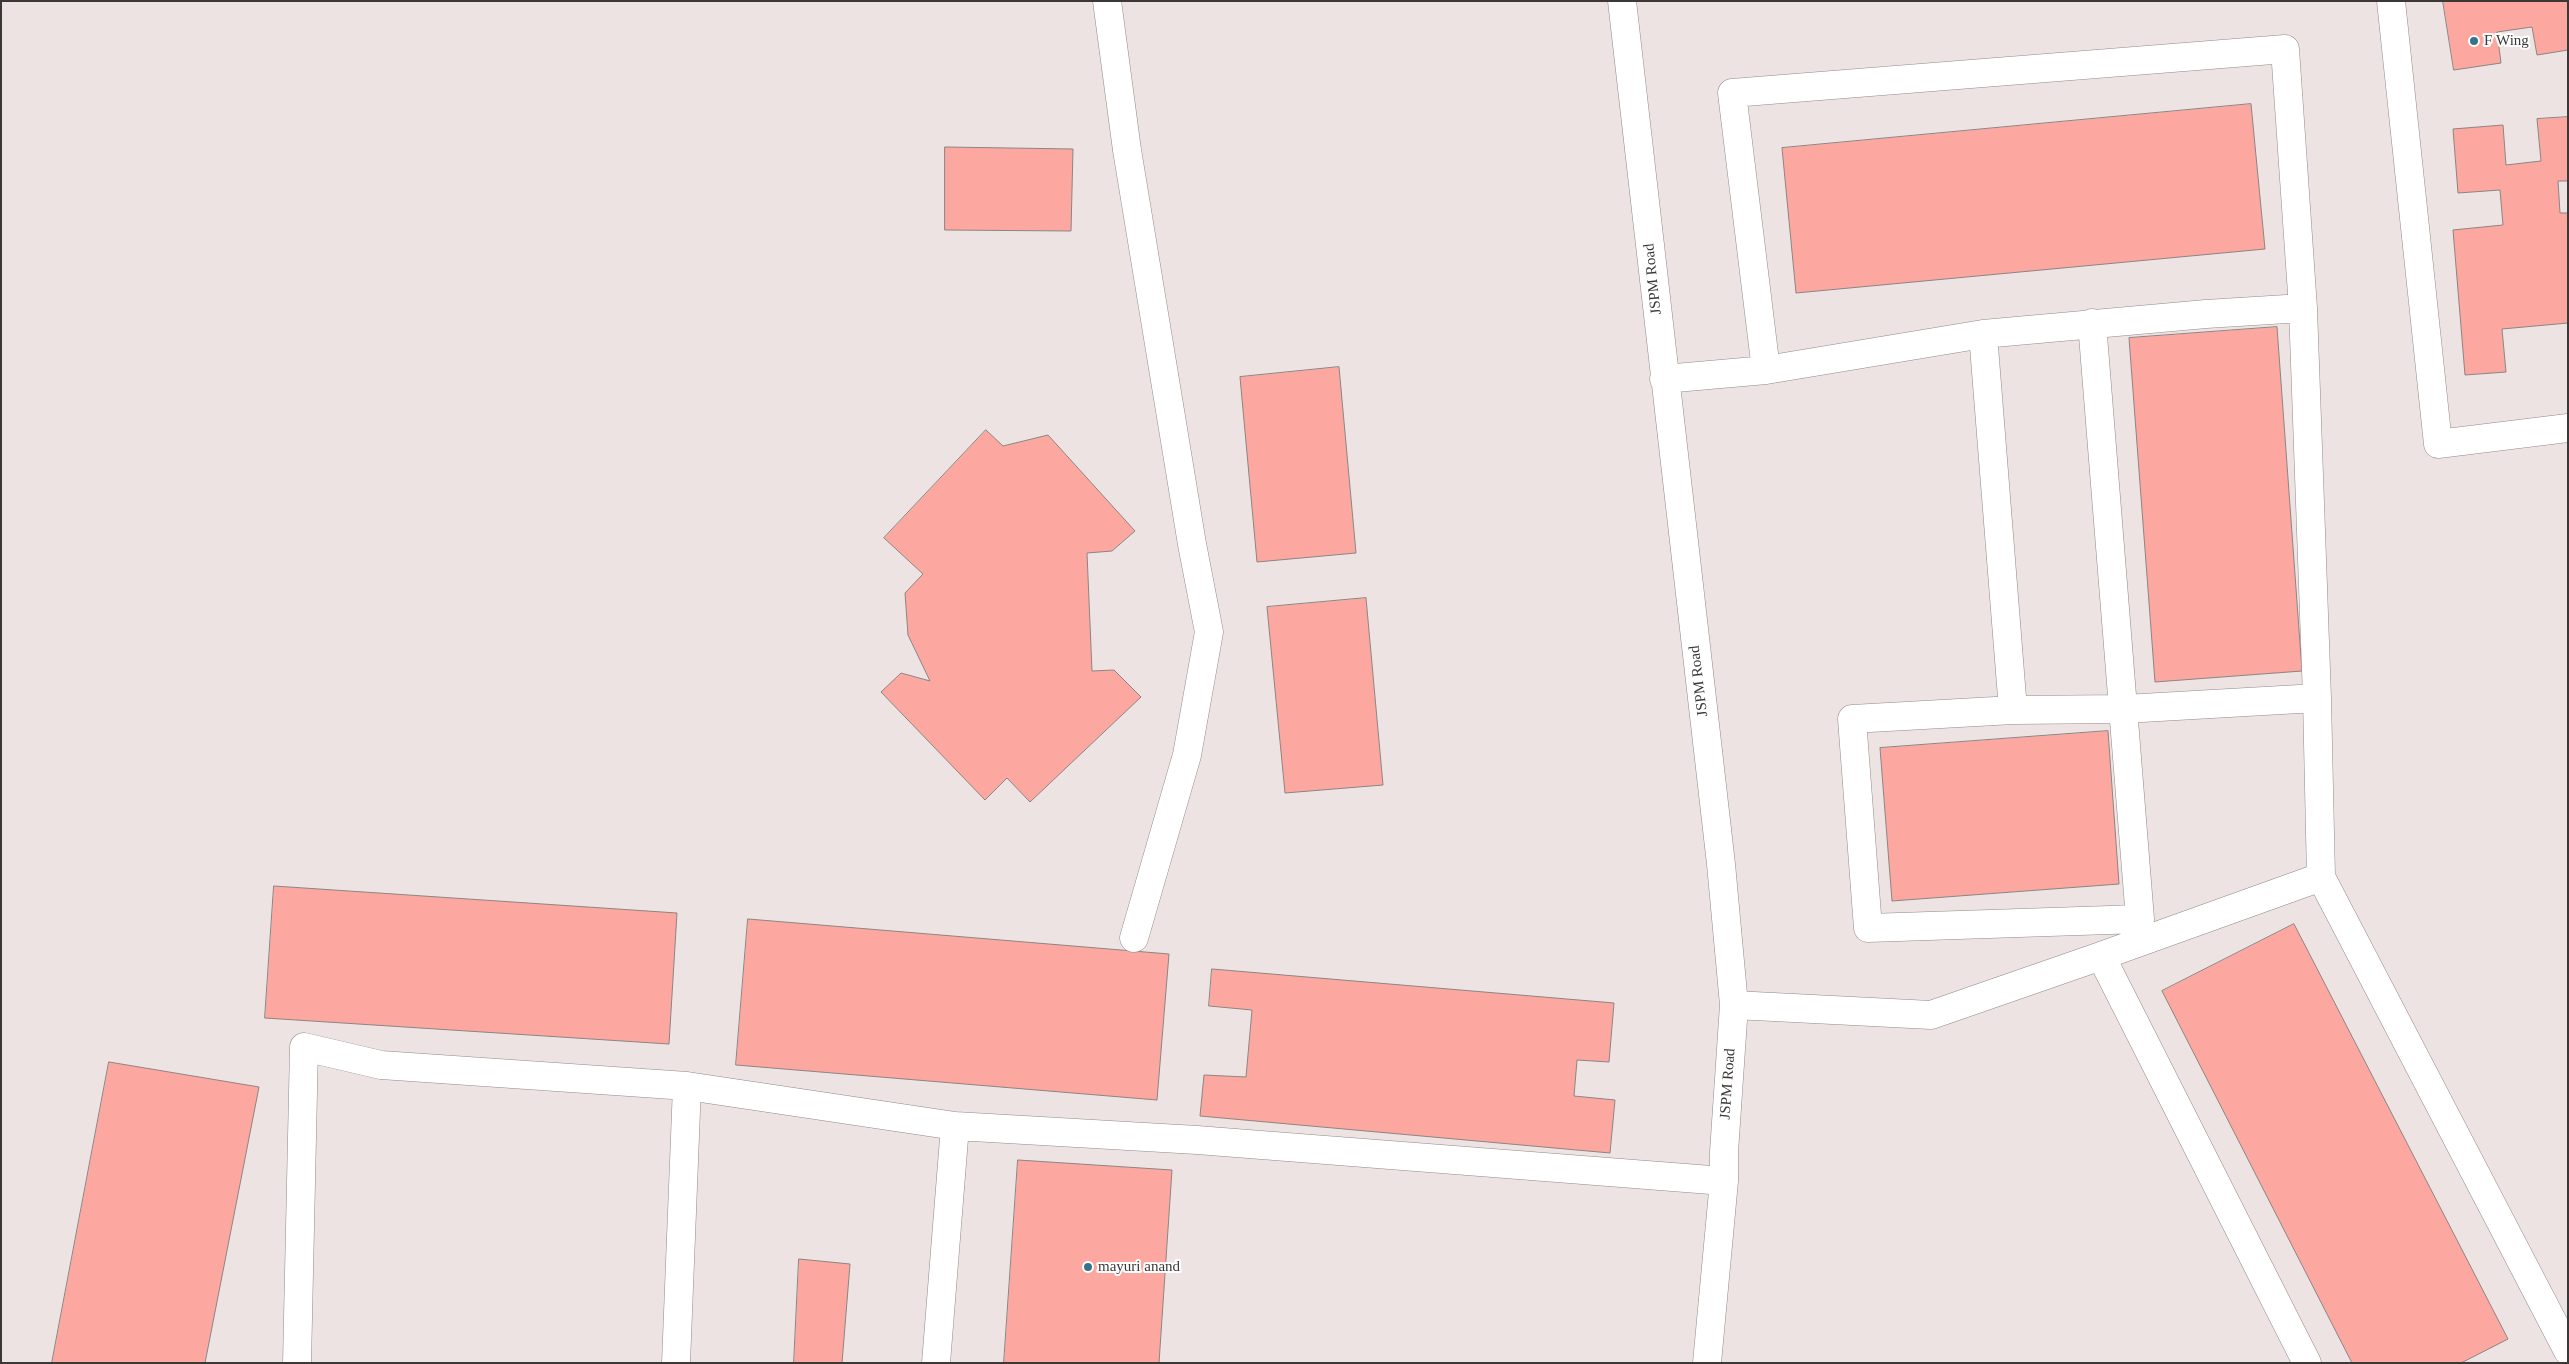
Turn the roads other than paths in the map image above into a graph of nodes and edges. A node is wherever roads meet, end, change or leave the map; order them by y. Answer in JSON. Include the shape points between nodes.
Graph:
{"nodes":[{"id":1,"x":1107,"y":1,"type":"edge"},
{"id":2,"x":1622,"y":1,"type":"edge"},
{"id":3,"x":2391,"y":1,"type":"edge"},
{"id":4,"x":2303,"y":308,"type":"junction"},
{"id":5,"x":2092,"y":323,"type":"junction"},
{"id":6,"x":1983,"y":334,"type":"junction"},
{"id":7,"x":1766,"y":370,"type":"junction"},
{"id":8,"x":1664,"y":379,"type":"junction"},
{"id":9,"x":2568,"y":428,"type":"edge"},
{"id":10,"x":2317,"y":698,"type":"junction"},
{"id":11,"x":2124,"y":709,"type":"junction"},
{"id":12,"x":2013,"y":710,"type":"junction"},
{"id":13,"x":2321,"y":877,"type":"junction"},
{"id":14,"x":2142,"y":930,"type":"junction"},
{"id":15,"x":1134,"y":938,"type":"dead end"},
{"id":16,"x":2101,"y":956,"type":"junction"},
{"id":17,"x":1734,"y":1005,"type":"junction"},
{"id":18,"x":687,"y":1086,"type":"junction"},
{"id":19,"x":955,"y":1126,"type":"junction"},
{"id":20,"x":1724,"y":1181,"type":"junction"},
{"id":21,"x":2568,"y":1351,"type":"edge"},
{"id":22,"x":297,"y":1363,"type":"edge"},
{"id":23,"x":676,"y":1363,"type":"edge"},
{"id":24,"x":936,"y":1363,"type":"edge"},
{"id":25,"x":1707,"y":1363,"type":"edge"},
{"id":26,"x":2307,"y":1363,"type":"edge"}],
"edges":[{"from":1,"to":15,"type":"street","via":[[1127,150],[1209,632],[1187,755]]},
{"from":2,"to":8,"type":"street","name":"JSPM Road"},
{"from":3,"to":9,"type":"street","via":[[2438,444]]},
{"from":4,"to":5,"type":"street"},
{"from":4,"to":7,"type":"street","via":[[2285,49],[1732,93]]},
{"from":4,"to":10,"type":"street"},
{"from":5,"to":6,"type":"street"},
{"from":5,"to":11,"type":"street"},
{"from":6,"to":7,"type":"street"},
{"from":6,"to":12,"type":"street"},
{"from":7,"to":8,"type":"street"},
{"from":8,"to":17,"type":"street","name":"JSPM Road","via":[[1721,864]]},
{"from":10,"to":11,"type":"street"},
{"from":10,"to":13,"type":"street"},
{"from":11,"to":12,"type":"street"},
{"from":11,"to":14,"type":"street"},
{"from":12,"to":14,"type":"street","via":[[1852,719],[1868,928]]},
{"from":13,"to":14,"type":"street"},
{"from":13,"to":21,"type":"street"},
{"from":14,"to":16,"type":"street"},
{"from":16,"to":17,"type":"street","via":[[1932,1015]]},
{"from":16,"to":26,"type":"street"},
{"from":17,"to":20,"type":"street","name":"JSPM Road"},
{"from":18,"to":19,"type":"street"},
{"from":18,"to":22,"type":"street","via":[[381,1065],[304,1047]]},
{"from":18,"to":23,"type":"street"},
{"from":19,"to":20,"type":"street","via":[[1197,1140]]},
{"from":19,"to":24,"type":"street"},
{"from":20,"to":25,"type":"street","name":"JSPM Road"}]}
